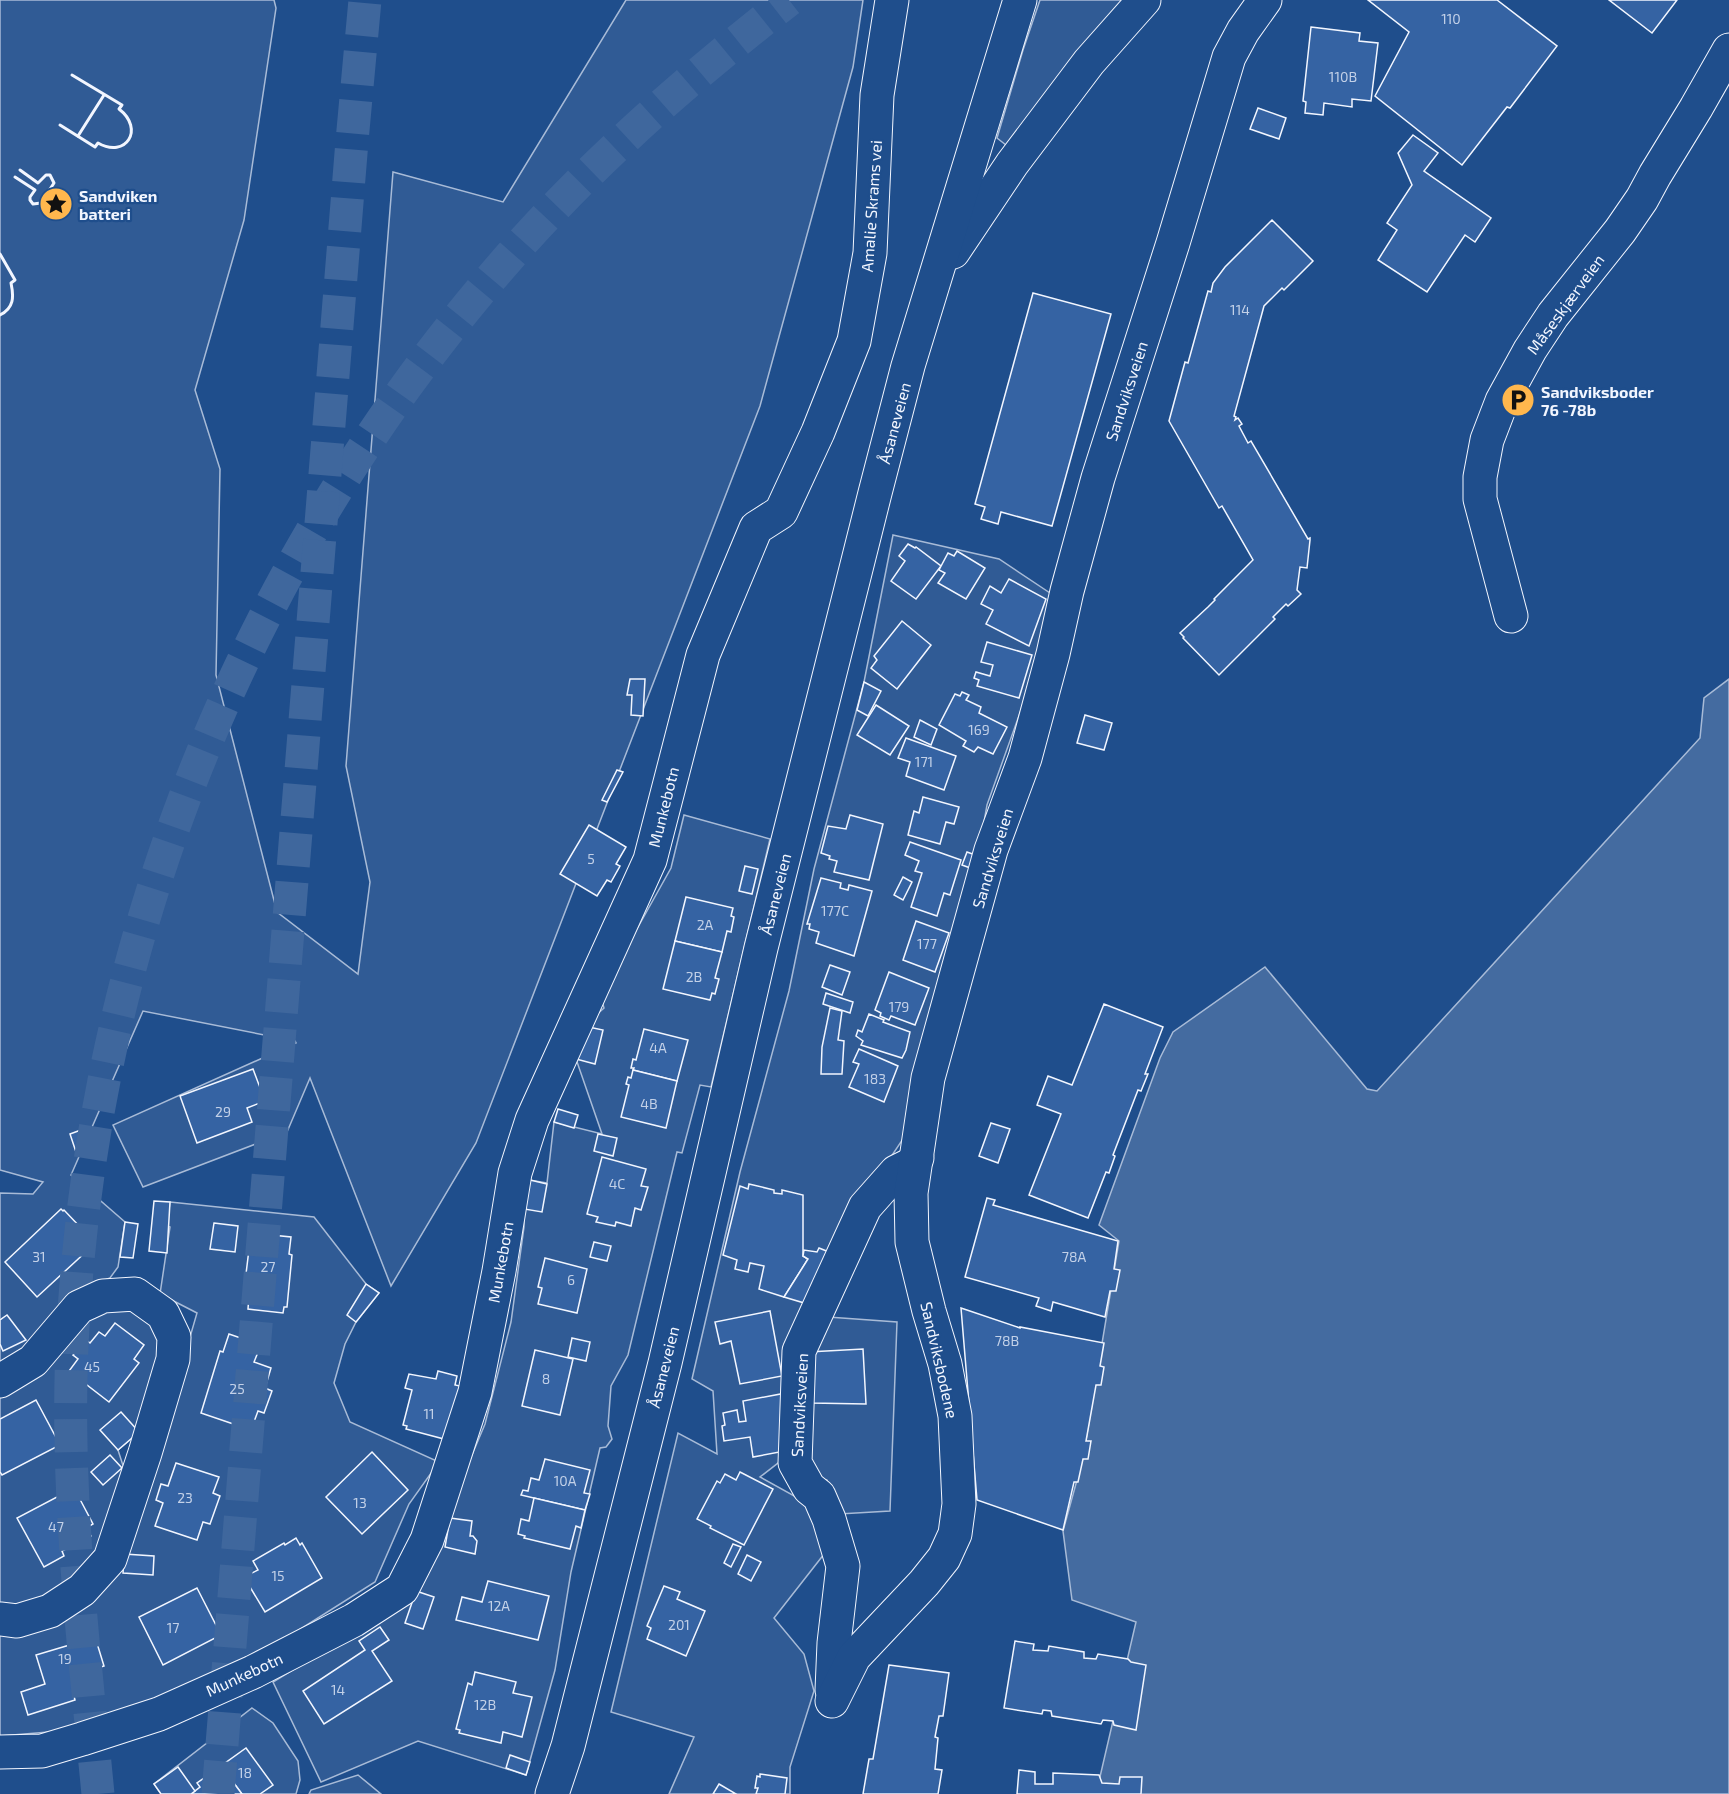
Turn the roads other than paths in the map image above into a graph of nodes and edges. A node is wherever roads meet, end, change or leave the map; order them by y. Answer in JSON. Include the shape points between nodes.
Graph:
{"nodes":[{"id":1,"x":892,"y":0,"type":"edge"},
{"id":2,"x":1020,"y":0,"type":"edge"},
{"id":3,"x":1144,"y":0,"type":"edge"},
{"id":4,"x":1265,"y":0,"type":"edge"},
{"id":5,"x":1729,"y":50,"type":"edge"},
{"id":6,"x":934,"y":281,"type":"junction"},
{"id":7,"x":756,"y":528,"type":"joint"},
{"id":8,"x":1511,"y":616,"type":"dead end"},
{"id":9,"x":916,"y":1158,"type":"junction"},
{"id":10,"x":0,"y":1382,"type":"edge"},
{"id":11,"x":0,"y":1619,"type":"edge"},
{"id":12,"x":831,"y":1701,"type":"joint"},
{"id":13,"x":0,"y":1752,"type":"edge"},
{"id":14,"x":552,"y":1794,"type":"edge"}],
"edges":[{"from":1,"to":7,"type":"main road","name":"Amalie Skrams vei","via":[[877,95],[870,253],[854,341],[781,512]]},
{"from":2,"to":6,"type":"main road","name":"Åsaneveien"},
{"from":3,"to":6,"type":"main road","via":[[1089,62],[1012,164]]},
{"from":4,"to":9,"type":"main road","name":"Sandviksveien","via":[[1229,57],[1098,478],[1027,748],[991,850],[934,1055]]},
{"from":5,"to":8,"type":"main road","name":"Måseskjærveien","via":[[1642,199],[1553,315],[1502,401],[1487,440],[1480,499]]},
{"from":6,"to":14,"type":"main road","name":"Åsaneveien","via":[[872,504],[761,948],[665,1363]]},
{"from":7,"to":13,"type":"main road","name":"Munkebotn","via":[[703,655],[650,860],[532,1120],[515,1173],[475,1392],[427,1540],[402,1589],[354,1620],[253,1672],[159,1714],[42,1751]]},
{"from":9,"to":12,"type":"main road","name":"Sandviksbodene","via":[[911,1193],[912,1242],[955,1416],[959,1504],[955,1534],[944,1558],[924,1583],[854,1657]]},
{"from":9,"to":12,"type":"main road","name":"Sandviksveien","via":[[896,1172],[865,1207],[800,1351],[795,1463],[823,1503],[843,1566]]},
{"from":10,"to":11,"type":"main road","via":[[33,1361],[78,1307],[103,1296],[135,1294],[163,1314],[174,1337],[170,1370],[110,1559],[82,1590],[50,1611],[17,1621]]}]}
